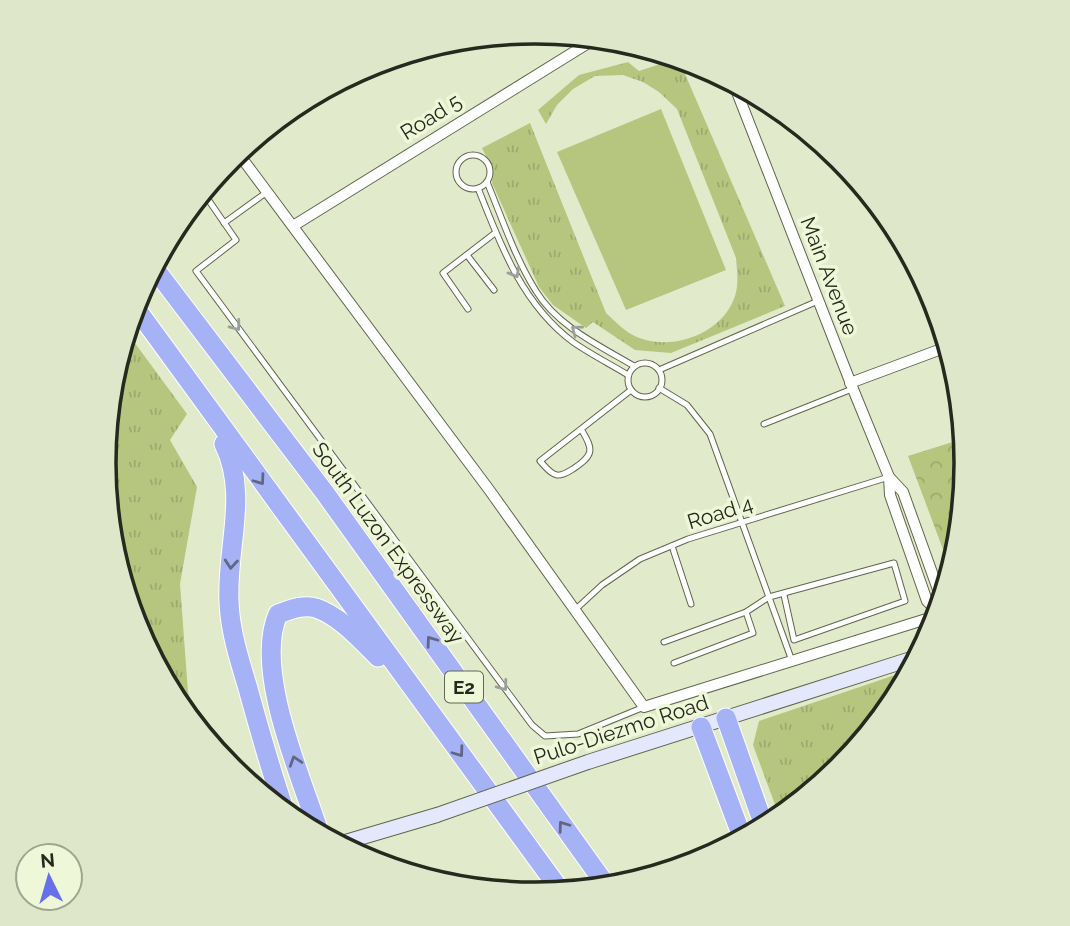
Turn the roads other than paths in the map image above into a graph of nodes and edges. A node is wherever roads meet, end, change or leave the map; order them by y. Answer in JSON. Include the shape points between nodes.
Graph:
{"nodes":[{"id":1,"x":583,"y":46,"type":"edge"},
{"id":2,"x":738,"y":97,"type":"edge"},
{"id":3,"x":245,"y":162,"type":"edge"},
{"id":4,"x":487,"y":182,"type":"junction"},
{"id":5,"x":478,"y":188,"type":"junction"},
{"id":6,"x":267,"y":192,"type":"junction"},
{"id":7,"x":209,"y":200,"type":"edge"},
{"id":8,"x":224,"y":223,"type":"junction"},
{"id":9,"x":293,"y":226,"type":"junction"},
{"id":10,"x":495,"y":233,"type":"junction"},
{"id":11,"x":467,"y":255,"type":"junction"},
{"id":12,"x":161,"y":275,"type":"edge"},
{"id":13,"x":494,"y":290,"type":"dead end"},
{"id":14,"x":818,"y":301,"type":"junction"},
{"id":15,"x":468,"y":309,"type":"dead end"},
{"id":16,"x":142,"y":317,"type":"edge"},
{"id":17,"x":939,"y":350,"type":"edge"},
{"id":18,"x":634,"y":366,"type":"junction"},
{"id":19,"x":659,"y":370,"type":"junction"},
{"id":20,"x":628,"y":375,"type":"junction"},
{"id":21,"x":851,"y":386,"type":"junction"},
{"id":22,"x":659,"y":388,"type":"junction"},
{"id":23,"x":631,"y":390,"type":"junction"},
{"id":24,"x":206,"y":405,"type":"junction"},
{"id":25,"x":764,"y":424,"type":"dead end"},
{"id":26,"x":581,"y":429,"type":"junction"},
{"id":27,"x":889,"y":477,"type":"junction"},
{"id":28,"x":742,"y":523,"type":"junction"},
{"id":29,"x":672,"y":546,"type":"junction"},
{"id":30,"x":936,"y":584,"type":"edge"},
{"id":31,"x":783,"y":595,"type":"junction"},
{"id":32,"x":769,"y":597,"type":"junction"},
{"id":33,"x":691,"y":604,"type":"dead end"},
{"id":34,"x":930,"y":604,"type":"edge"},
{"id":35,"x":576,"y":609,"type":"junction"},
{"id":36,"x":746,"y":612,"type":"junction"},
{"id":37,"x":923,"y":620,"type":"edge"},
{"id":38,"x":664,"y":642,"type":"dead end"},
{"id":39,"x":792,"y":661,"type":"junction"},
{"id":40,"x":904,"y":661,"type":"edge"},
{"id":41,"x":674,"y":663,"type":"dead end"},
{"id":42,"x":419,"y":697,"type":"junction"},
{"id":43,"x":644,"y":707,"type":"junction"},
{"id":44,"x":726,"y":718,"type":"junction"},
{"id":45,"x":701,"y":727,"type":"junction"},
{"id":46,"x":280,"y":796,"type":"edge"},
{"id":47,"x":761,"y":816,"type":"edge"},
{"id":48,"x":315,"y":820,"type":"edge"},
{"id":49,"x":739,"y":829,"type":"edge"},
{"id":50,"x":352,"y":840,"type":"edge"},
{"id":51,"x":600,"y":877,"type":"edge"},
{"id":52,"x":554,"y":881,"type":"edge"}],
"edges":[{"from":1,"to":9,"type":"street","name":"Road 5"},
{"from":2,"to":14,"type":"street","name":"Main Avenue"},
{"from":3,"to":6,"type":"street"},
{"from":4,"to":5,"type":"lane"},
{"from":4,"to":5,"type":"lane","via":[[487,161],[478,155],[462,159],[456,169],[458,180],[466,187]]},
{"from":18,"to":4,"type":"lane","one_way":true,"via":[[578,332],[536,292]]},
{"from":5,"to":10,"type":"lane"},
{"from":6,"to":8,"type":"lane"},
{"from":6,"to":9,"type":"street"},
{"from":7,"to":8,"type":"lane"},
{"from":8,"to":43,"type":"lane","one_way":true,"via":[[236,240],[196,271],[532,724],[545,736],[578,734]]},
{"from":9,"to":35,"type":"street"},
{"from":10,"to":11,"type":"lane"},
{"from":10,"to":20,"type":"lane","one_way":true,"via":[[528,296],[548,319],[572,341]]},
{"from":11,"to":13,"type":"lane"},
{"from":11,"to":15,"type":"lane","via":[[443,273]]},
{"from":51,"to":12,"type":"highway","name":"South Luzon Expressway","number":"E2","one_way":true,"via":[[325,493]]},
{"from":14,"to":19,"type":"lane"},
{"from":14,"to":21,"type":"street","name":"Main Avenue"},
{"from":16,"to":24,"type":"highway","number":"E2"},
{"from":17,"to":21,"type":"street"},
{"from":18,"to":19,"type":"lane","via":[[644,362]]},
{"from":18,"to":20,"type":"lane"},
{"from":19,"to":22,"type":"lane"},
{"from":20,"to":23,"type":"lane"},
{"from":21,"to":25,"type":"lane"},
{"from":21,"to":27,"type":"street","name":"Main Avenue"},
{"from":22,"to":23,"type":"lane","via":[[646,397]]},
{"from":22,"to":28,"type":"lane","via":[[687,405],[710,434]]},
{"from":23,"to":26,"type":"lane"},
{"from":24,"to":42,"type":"highway","number":"E2","one_way":true},
{"from":24,"to":46,"type":"highway","one_way":true,"via":[[235,472],[229,603],[239,659]]},
{"from":26,"to":26,"type":"lane","via":[[591,452],[587,460],[565,474],[550,472],[540,460]]},
{"from":27,"to":28,"type":"lane","name":"Road 4"},
{"from":27,"to":30,"type":"street","name":"Main Avenue","via":[[903,492]]},
{"from":27,"to":34,"type":"street","name":"Main Avenue","via":[[890,495]]},
{"from":28,"to":29,"type":"lane","name":"Road 4"},
{"from":28,"to":32,"type":"lane"},
{"from":29,"to":33,"type":"lane"},
{"from":29,"to":35,"type":"lane","name":"Road 4","via":[[640,559]]},
{"from":31,"to":31,"type":"lane","via":[[894,563],[905,601],[794,640]]},
{"from":31,"to":32,"type":"lane"},
{"from":32,"to":36,"type":"lane"},
{"from":32,"to":39,"type":"lane"},
{"from":35,"to":43,"type":"street"},
{"from":36,"to":38,"type":"lane"},
{"from":36,"to":41,"type":"lane","via":[[753,633]]},
{"from":37,"to":39,"type":"street"},
{"from":39,"to":43,"type":"street"},
{"from":40,"to":44,"type":"main road","name":"Pulo-Diezmo Road"},
{"from":48,"to":42,"type":"highway","one_way":true,"via":[[275,687],[270,659],[278,614],[296,607],[315,608],[335,618]]},
{"from":42,"to":52,"type":"highway","number":"E2","one_way":true},
{"from":44,"to":45,"type":"main road","name":"Pulo-Diezmo Road"},
{"from":44,"to":47,"type":"highway"},
{"from":45,"to":49,"type":"highway"},
{"from":45,"to":50,"type":"main road","name":"Pulo-Diezmo Road","bridge":true}]}
